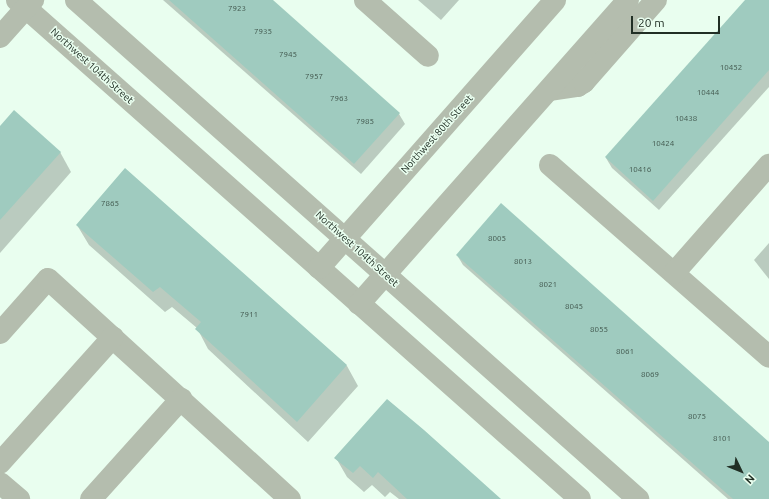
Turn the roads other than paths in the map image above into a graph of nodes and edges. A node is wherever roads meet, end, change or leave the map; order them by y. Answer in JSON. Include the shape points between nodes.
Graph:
{"nodes":[{"id":1,"x":76,"y":0,"type":"edge"},
{"id":2,"x":365,"y":0,"type":"edge"},
{"id":3,"x":555,"y":0,"type":"edge"},
{"id":4,"x":628,"y":0,"type":"edge"},
{"id":5,"x":656,"y":0,"type":"edge"},
{"id":6,"x":25,"y":3,"type":"edge"},
{"id":7,"x":0,"y":37,"type":"edge"},
{"id":8,"x":428,"y":56,"type":"dead end"},
{"id":9,"x":549,"y":90,"type":"junction"},
{"id":10,"x":550,"y":165,"type":"dead end"},
{"id":11,"x":769,"y":165,"type":"edge"},
{"id":12,"x":344,"y":238,"type":"junction"},
{"id":13,"x":318,"y":268,"type":"junction"},
{"id":14,"x":674,"y":273,"type":"junction"},
{"id":15,"x":385,"y":274,"type":"junction"},
{"id":16,"x":359,"y":304,"type":"junction"},
{"id":17,"x":0,"y":333,"type":"edge"},
{"id":18,"x":113,"y":337,"type":"junction"},
{"id":19,"x":769,"y":357,"type":"edge"},
{"id":20,"x":181,"y":400,"type":"junction"},
{"id":21,"x":0,"y":463,"type":"edge"},
{"id":22,"x":0,"y":483,"type":"edge"},
{"id":23,"x":19,"y":499,"type":"edge"},
{"id":24,"x":91,"y":499,"type":"edge"},
{"id":25,"x":290,"y":499,"type":"edge"},
{"id":26,"x":580,"y":499,"type":"edge"},
{"id":27,"x":638,"y":499,"type":"edge"}],
"edges":[{"from":1,"to":12,"type":"street","name":"Northwest 104th Street"},
{"from":2,"to":8,"type":"street"},
{"from":3,"to":12,"type":"street","name":"Northwest 80th Street"},
{"from":4,"to":9,"type":"street"},
{"from":5,"to":9,"type":"street","via":[[584,82],[578,86]]},
{"from":6,"to":7,"type":"street"},
{"from":6,"to":13,"type":"street","name":"Northwest 104th Street"},
{"from":9,"to":15,"type":"street"},
{"from":10,"to":14,"type":"street"},
{"from":11,"to":14,"type":"street"},
{"from":12,"to":13,"type":"street","name":"Northwest 80th Street"},
{"from":12,"to":15,"type":"street","name":"Northwest 104th Street"},
{"from":13,"to":16,"type":"street","name":"Northwest 104th Street"},
{"from":14,"to":19,"type":"street"},
{"from":15,"to":16,"type":"street"},
{"from":15,"to":27,"type":"street","name":"Northwest 104th Street"},
{"from":16,"to":26,"type":"street","name":"Northwest 104th Street"},
{"from":17,"to":18,"type":"street","via":[[48,279]]},
{"from":18,"to":20,"type":"street"},
{"from":18,"to":21,"type":"street"},
{"from":20,"to":24,"type":"street"},
{"from":20,"to":25,"type":"street"},
{"from":22,"to":23,"type":"street"}]}
